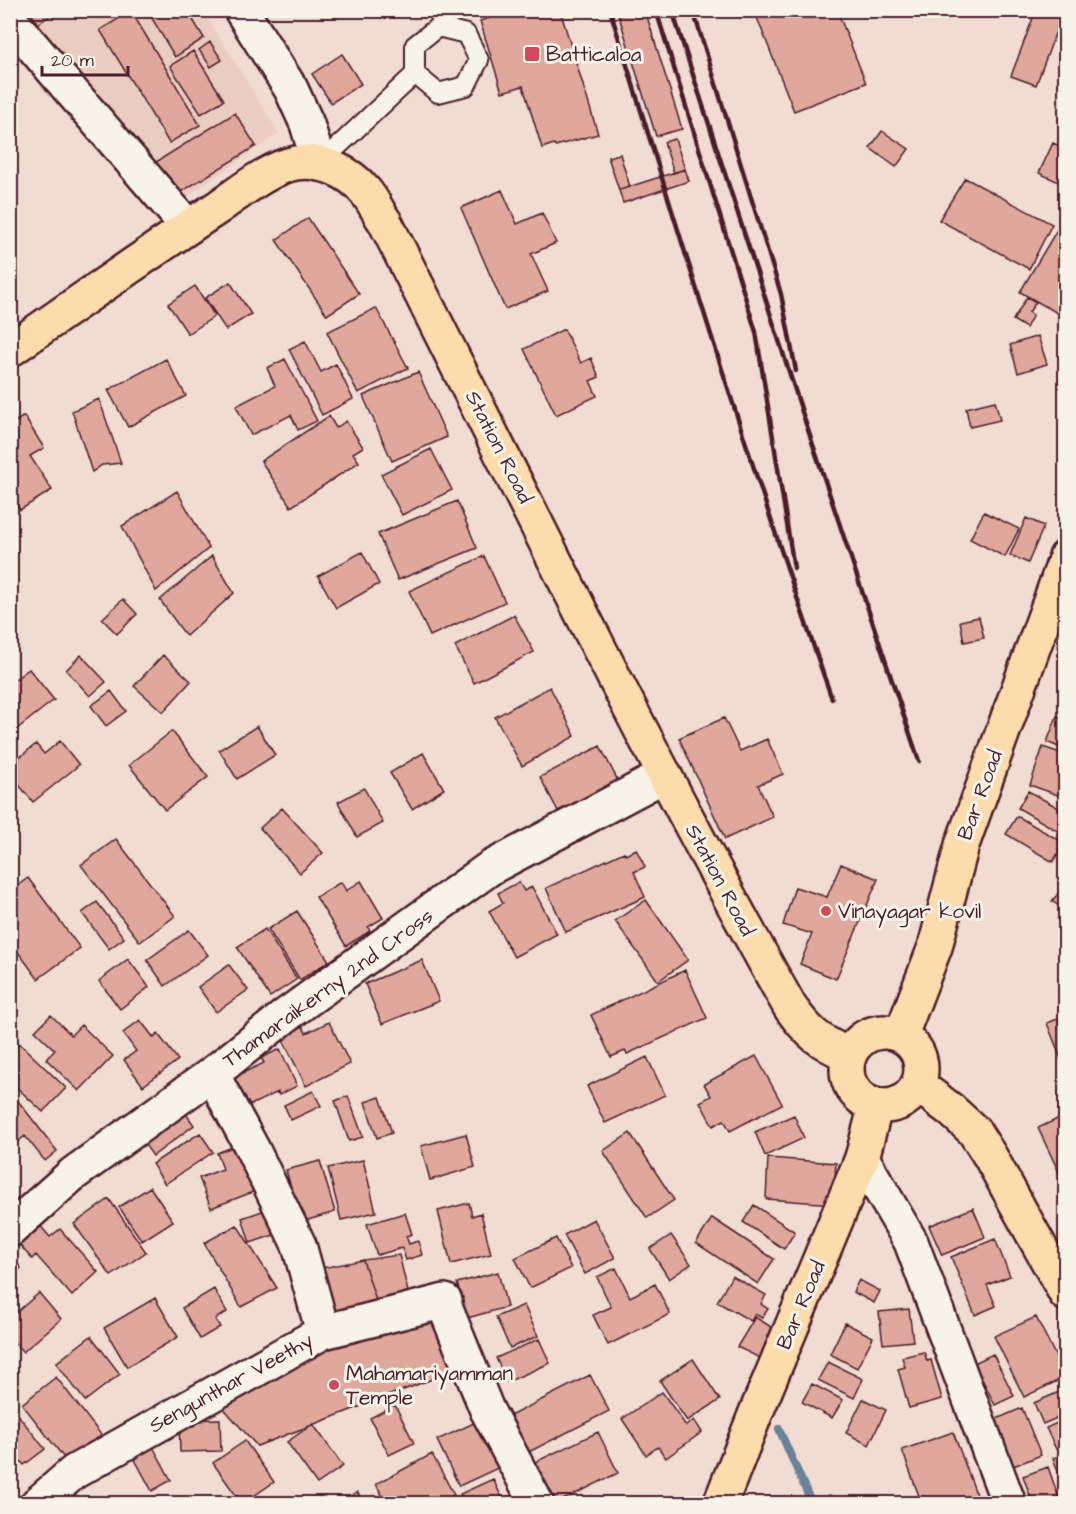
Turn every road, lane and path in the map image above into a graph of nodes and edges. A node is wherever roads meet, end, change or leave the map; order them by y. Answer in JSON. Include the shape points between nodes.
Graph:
{"nodes":[{"id":1,"x":241,"y":10,"type":"edge"},
{"id":2,"x":10,"y":20,"type":"edge"},
{"id":3,"x":415,"y":74,"type":"dead end"},
{"id":4,"x":319,"y":164,"type":"junction"},
{"id":5,"x":188,"y":227,"type":"junction"},
{"id":6,"x":10,"y":350,"type":"edge"},
{"id":7,"x":1065,"y":557,"type":"edge"},
{"id":8,"x":664,"y":775,"type":"junction"},
{"id":9,"x":901,"y":1035,"type":"junction"},
{"id":10,"x":849,"y":1055,"type":"junction"},
{"id":11,"x":212,"y":1074,"type":"junction"},
{"id":12,"x":918,"y":1085,"type":"junction"},
{"id":13,"x":876,"y":1105,"type":"junction"},
{"id":14,"x":862,"y":1158,"type":"junction"},
{"id":15,"x":10,"y":1230,"type":"edge"},
{"id":16,"x":1065,"y":1294,"type":"edge"},
{"id":17,"x":322,"y":1332,"type":"junction"},
{"id":18,"x":37,"y":1503,"type":"edge"},
{"id":19,"x":537,"y":1503,"type":"edge"},
{"id":20,"x":720,"y":1503,"type":"edge"},
{"id":21,"x":1009,"y":1503,"type":"edge"}],
"edges":[{"from":1,"to":4,"type":"street","via":[[291,89]]},
{"from":2,"to":5,"type":"street"},
{"from":3,"to":4,"type":"lane"},
{"from":4,"to":5,"type":"main road","name":"Station Road","via":[[297,163],[279,169]]},
{"from":4,"to":8,"type":"main road","name":"Station Road","via":[[345,173],[365,190],[385,222]]},
{"from":5,"to":6,"type":"main road","name":"Station Road"},
{"from":7,"to":9,"type":"main road","name":"Bar Road","via":[[962,845],[935,947]]},
{"from":8,"to":10,"type":"main road","name":"Station Road","via":[[790,1007],[818,1039]]},
{"from":8,"to":11,"type":"street","name":"Thamaraikerny 2nd Cross","via":[[490,868],[285,1016]]},
{"from":9,"to":10,"type":"main road","via":[[885,1031],[870,1034]]},
{"from":9,"to":12,"type":"main road","via":[[920,1056]]},
{"from":10,"to":13,"type":"main road","via":[[847,1071],[852,1086],[862,1098]]},
{"from":11,"to":15,"type":"street","name":"Thamaraikerny 2nd Cross","via":[[73,1174]]},
{"from":11,"to":17,"type":"street","via":[[299,1245]]},
{"from":12,"to":13,"type":"main road","via":[[908,1098],[893,1105]]},
{"from":12,"to":16,"type":"main road","via":[[974,1131]]},
{"from":13,"to":14,"type":"main road","name":"Bar Road"},
{"from":14,"to":20,"type":"main road","name":"Bar Road"},
{"from":14,"to":21,"type":"street","via":[[911,1242]]},
{"from":17,"to":18,"type":"street","name":"Sengunthar Veethy","via":[[74,1472]]},
{"from":17,"to":19,"type":"street","name":"Sengunthar Veethy","via":[[444,1301],[487,1410]]}]}
